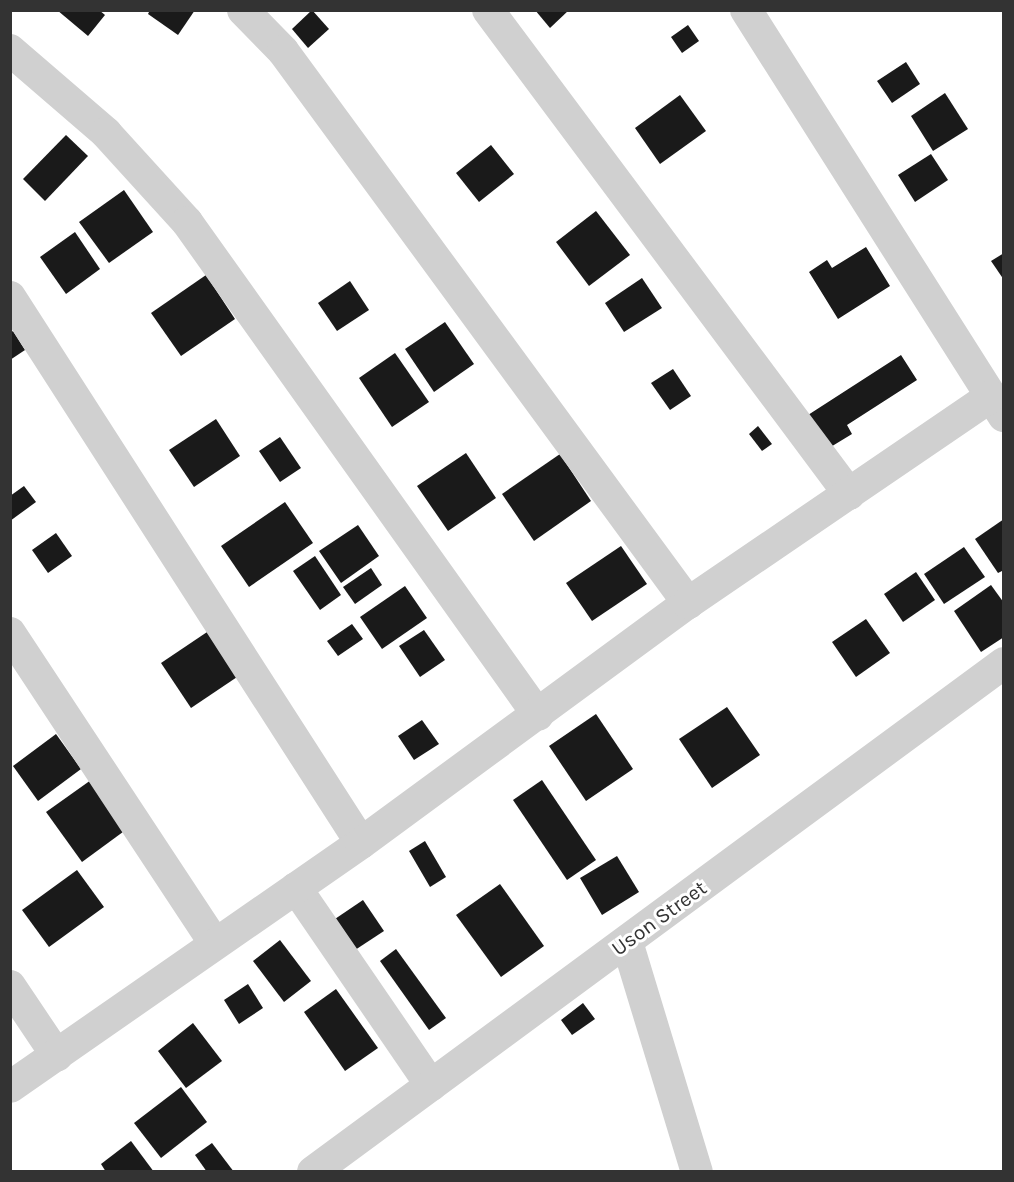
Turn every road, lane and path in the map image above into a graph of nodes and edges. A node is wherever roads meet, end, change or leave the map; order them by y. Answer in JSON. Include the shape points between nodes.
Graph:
{"nodes":[{"id":1,"x":243,"y":10,"type":"edge"},
{"id":2,"x":488,"y":10,"type":"edge"},
{"id":3,"x":746,"y":10,"type":"edge"},
{"id":4,"x":10,"y":50,"type":"edge"},
{"id":5,"x":10,"y":297,"type":"edge"},
{"id":6,"x":997,"y":406,"type":"edge"},
{"id":7,"x":849,"y":494,"type":"junction"},
{"id":8,"x":688,"y":603,"type":"junction"},
{"id":9,"x":10,"y":633,"type":"edge"},
{"id":10,"x":1004,"y":663,"type":"edge"},
{"id":11,"x":538,"y":715,"type":"junction"},
{"id":12,"x":361,"y":843,"type":"junction"},
{"id":13,"x":296,"y":888,"type":"junction"},
{"id":14,"x":627,"y":942,"type":"junction"},
{"id":15,"x":214,"y":944,"type":"junction"},
{"id":16,"x":10,"y":986,"type":"edge"},
{"id":17,"x":57,"y":1056,"type":"junction"},
{"id":18,"x":432,"y":1085,"type":"junction"},
{"id":19,"x":10,"y":1087,"type":"edge"},
{"id":20,"x":313,"y":1172,"type":"edge"},
{"id":21,"x":697,"y":1172,"type":"edge"}],
"edges":[{"from":1,"to":8,"type":"street","via":[[283,51]]},
{"from":2,"to":7,"type":"street"},
{"from":3,"to":6,"type":"street"},
{"from":4,"to":11,"type":"street","via":[[106,133],[187,222]]},
{"from":5,"to":12,"type":"street"},
{"from":6,"to":7,"type":"street"},
{"from":7,"to":8,"type":"street"},
{"from":8,"to":11,"type":"street"},
{"from":9,"to":15,"type":"street"},
{"from":10,"to":14,"type":"street","name":"Uson Street"},
{"from":11,"to":12,"type":"street"},
{"from":12,"to":13,"type":"street"},
{"from":13,"to":15,"type":"street"},
{"from":13,"to":18,"type":"street"},
{"from":14,"to":18,"type":"street","name":"Uson Street"},
{"from":14,"to":21,"type":"street"},
{"from":15,"to":17,"type":"street"},
{"from":16,"to":17,"type":"street"},
{"from":17,"to":19,"type":"street"},
{"from":18,"to":20,"type":"street","name":"Uson Street"}]}
